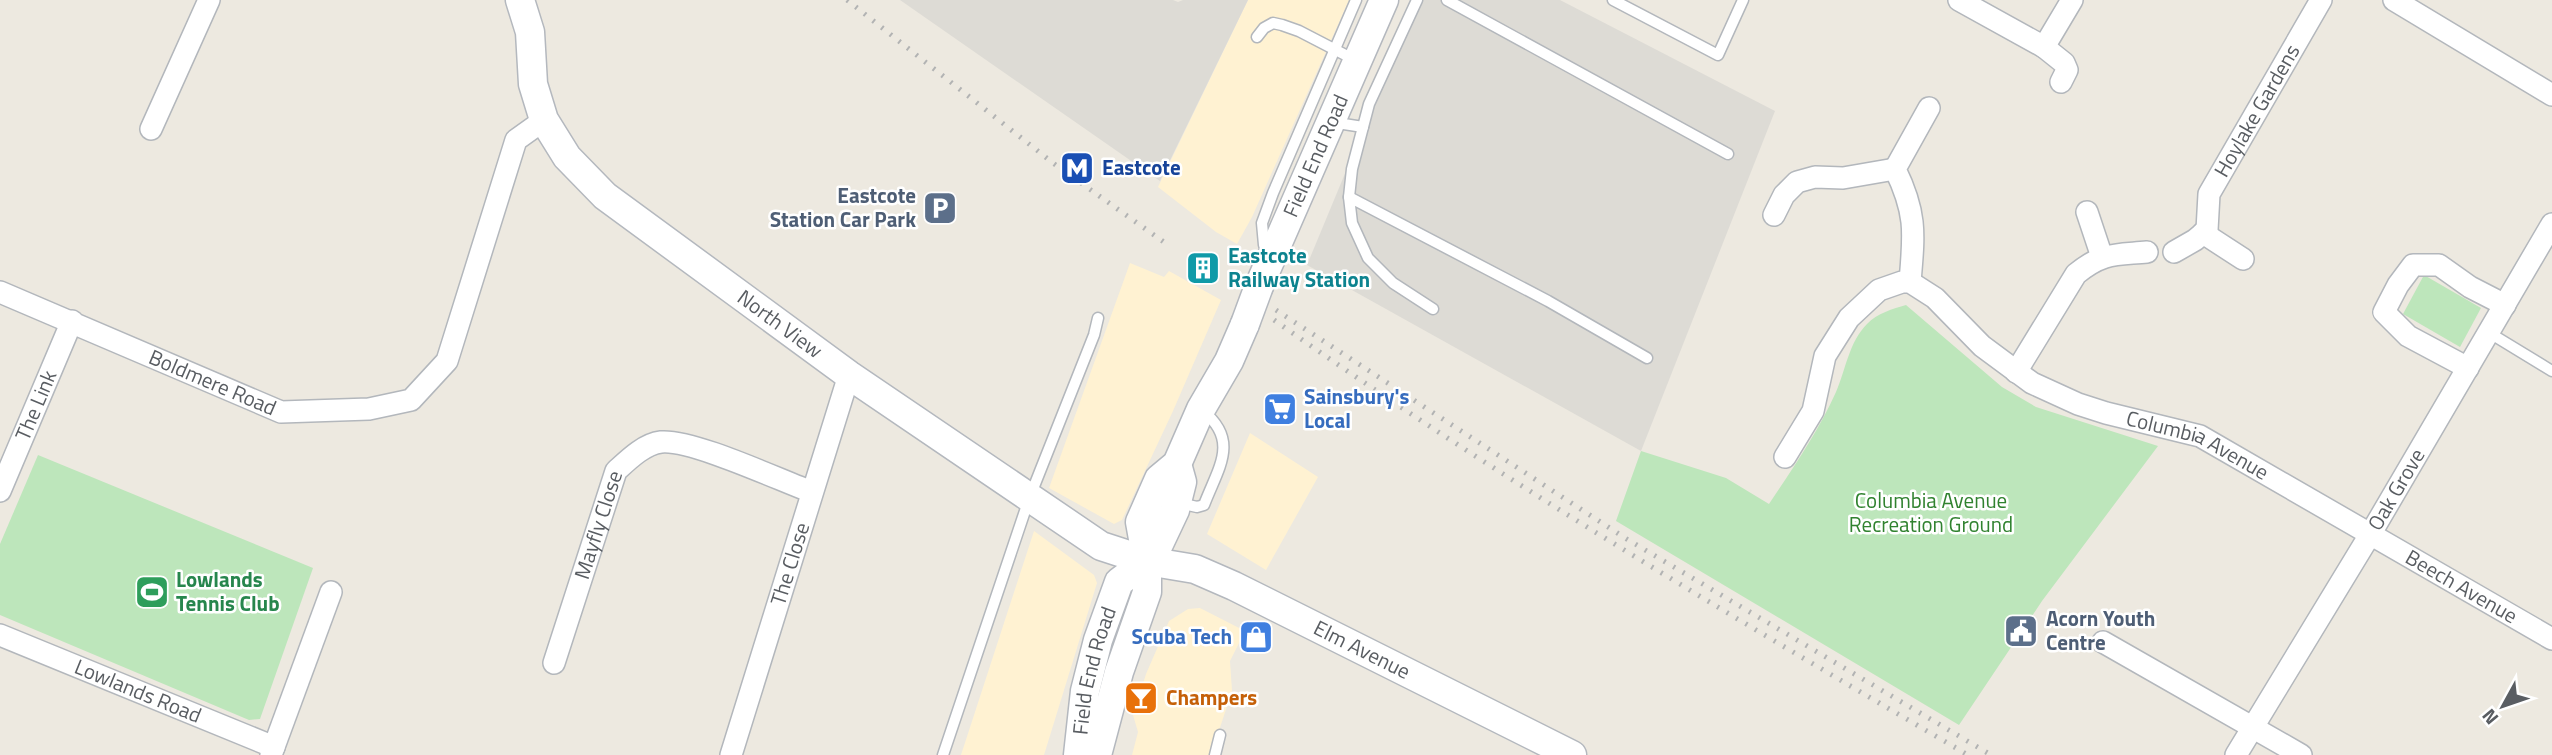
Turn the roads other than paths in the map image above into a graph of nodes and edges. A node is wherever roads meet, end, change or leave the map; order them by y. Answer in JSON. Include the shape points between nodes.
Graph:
{"nodes":[{"id":1,"x":209,"y":0,"type":"edge"},
{"id":2,"x":520,"y":0,"type":"edge"},
{"id":3,"x":1356,"y":0,"type":"edge"},
{"id":4,"x":1384,"y":0,"type":"edge"},
{"id":5,"x":1417,"y":0,"type":"edge"},
{"id":6,"x":1447,"y":0,"type":"edge"},
{"id":7,"x":1612,"y":0,"type":"edge"},
{"id":8,"x":1743,"y":0,"type":"edge"},
{"id":9,"x":1959,"y":0,"type":"edge"},
{"id":10,"x":2071,"y":0,"type":"edge"},
{"id":11,"x":2321,"y":0,"type":"edge"},
{"id":12,"x":2394,"y":0,"type":"edge"},
{"id":13,"x":1257,"y":37,"type":"dead end"},
{"id":14,"x":2044,"y":47,"type":"junction"},
{"id":15,"x":1360,"y":54,"type":"junction"},
{"id":16,"x":1389,"y":63,"type":"junction"},
{"id":17,"x":2061,"y":82,"type":"dead end"},
{"id":18,"x":2552,"y":95,"type":"edge"},
{"id":19,"x":1928,"y":108,"type":"dead end"},
{"id":20,"x":544,"y":120,"type":"junction"},
{"id":21,"x":1330,"y":122,"type":"junction"},
{"id":22,"x":1363,"y":127,"type":"junction"},
{"id":23,"x":151,"y":129,"type":"dead end"},
{"id":24,"x":1728,"y":154,"type":"dead end"},
{"id":25,"x":1895,"y":169,"type":"junction"},
{"id":26,"x":1349,"y":197,"type":"junction"},
{"id":27,"x":2087,"y":212,"type":"dead end"},
{"id":28,"x":1773,"y":215,"type":"dead end"},
{"id":29,"x":2552,"y":223,"type":"edge"},
{"id":30,"x":2203,"y":233,"type":"junction"},
{"id":31,"x":2147,"y":252,"type":"dead end"},
{"id":32,"x":2174,"y":252,"type":"dead end"},
{"id":33,"x":1272,"y":253,"type":"junction"},
{"id":34,"x":2102,"y":257,"type":"junction"},
{"id":35,"x":2243,"y":259,"type":"dead end"},
{"id":36,"x":1910,"y":282,"type":"junction"},
{"id":37,"x":0,"y":292,"type":"edge"},
{"id":38,"x":2505,"y":304,"type":"junction"},
{"id":39,"x":1433,"y":309,"type":"dead end"},
{"id":40,"x":1098,"y":318,"type":"dead end"},
{"id":41,"x":72,"y":321,"type":"junction"},
{"id":42,"x":2488,"y":332,"type":"junction"},
{"id":43,"x":1647,"y":358,"type":"dead end"},
{"id":44,"x":2468,"y":368,"type":"junction"},
{"id":45,"x":2552,"y":370,"type":"edge"},
{"id":46,"x":2016,"y":372,"type":"junction"},
{"id":47,"x":849,"y":375,"type":"junction"},
{"id":48,"x":1201,"y":409,"type":"junction"},
{"id":49,"x":1785,"y":457,"type":"dead end"},
{"id":50,"x":1177,"y":464,"type":"junction"},
{"id":51,"x":0,"y":491,"type":"edge"},
{"id":52,"x":812,"y":492,"type":"junction"},
{"id":53,"x":1029,"y":499,"type":"junction"},
{"id":54,"x":1178,"y":503,"type":"junction"},
{"id":55,"x":2371,"y":533,"type":"junction"},
{"id":56,"x":1147,"y":561,"type":"junction"},
{"id":57,"x":331,"y":592,"type":"dead end"},
{"id":58,"x":0,"y":635,"type":"edge"},
{"id":59,"x":2552,"y":639,"type":"edge"},
{"id":60,"x":2103,"y":642,"type":"dead end"},
{"id":61,"x":554,"y":663,"type":"dead end"},
{"id":62,"x":2253,"y":727,"type":"junction"},
{"id":63,"x":1220,"y":735,"type":"dead end"},
{"id":64,"x":273,"y":751,"type":"edge"},
{"id":65,"x":1079,"y":751,"type":"edge"},
{"id":66,"x":731,"y":755,"type":"edge"},
{"id":67,"x":943,"y":755,"type":"edge"},
{"id":68,"x":1215,"y":755,"type":"edge"},
{"id":69,"x":1572,"y":755,"type":"edge"},
{"id":70,"x":2236,"y":755,"type":"edge"},
{"id":71,"x":2301,"y":755,"type":"edge"}],
"edges":[{"from":1,"to":23,"type":"street"},
{"from":2,"to":20,"type":"street","name":"North View","via":[[530,32],[533,85]]},
{"from":3,"to":15,"type":"lane"},
{"from":4,"to":15,"type":"street","name":"Field End Road"},
{"from":5,"to":16,"type":"lane"},
{"from":6,"to":24,"type":"lane"},
{"from":7,"to":8,"type":"lane","via":[[1718,55]]},
{"from":9,"to":14,"type":"street"},
{"from":10,"to":14,"type":"street"},
{"from":11,"to":30,"type":"street","name":"Hoylake Gardens","via":[[2209,194]]},
{"from":12,"to":18,"type":"street"},
{"from":13,"to":15,"type":"lane","via":[[1273,23]]},
{"from":14,"to":17,"type":"street","via":[[2064,63],[2067,70]]},
{"from":15,"to":16,"type":"lane"},
{"from":15,"to":21,"type":"street","name":"Field End Road"},
{"from":15,"to":33,"type":"lane","via":[[1272,193],[1262,223],[1264,245]]},
{"from":16,"to":22,"type":"lane"},
{"from":19,"to":25,"type":"street"},
{"from":20,"to":41,"type":"street","name":"Boldmere Road","via":[[516,140],[447,361],[411,400],[369,409],[281,412]]},
{"from":20,"to":47,"type":"street","name":"North View","via":[[567,158],[605,196]]},
{"from":21,"to":22,"type":"lane"},
{"from":21,"to":33,"type":"street","name":"Field End Road"},
{"from":22,"to":26,"type":"lane"},
{"from":25,"to":28,"type":"street","via":[[1797,182]]},
{"from":25,"to":36,"type":"street","via":[[1914,223]]},
{"from":26,"to":39,"type":"lane","via":[[1352,223],[1368,258],[1393,283]]},
{"from":26,"to":43,"type":"lane"},
{"from":27,"to":34,"type":"street"},
{"from":29,"to":38,"type":"street","name":"Oak Grove"},
{"from":30,"to":32,"type":"street"},
{"from":30,"to":35,"type":"street"},
{"from":31,"to":34,"type":"street"},
{"from":33,"to":48,"type":"street","name":"Field End Road","bridge":true,"via":[[1245,324]]},
{"from":34,"to":46,"type":"street","via":[[2076,274]]},
{"from":36,"to":46,"type":"street","name":"Columbia Avenue","via":[[1935,298],[1982,346]]},
{"from":36,"to":49,"type":"street","via":[[1879,290],[1849,318],[1825,356],[1813,411]]},
{"from":37,"to":41,"type":"street","name":"Boldmere Road"},
{"from":38,"to":42,"type":"street","name":"Oak Grove"},
{"from":38,"to":44,"type":"street","via":[[2439,265],[2413,265],[2398,285],[2384,312],[2409,337]]},
{"from":40,"to":53,"type":"lane"},
{"from":41,"to":51,"type":"street","name":"The Link"},
{"from":42,"to":44,"type":"street","name":"Oak Grove"},
{"from":42,"to":45,"type":"lane"},
{"from":44,"to":55,"type":"street","name":"Oak Grove"},
{"from":46,"to":55,"type":"street","name":"Columbia Avenue","via":[[2078,404],[2200,436]]},
{"from":47,"to":52,"type":"street","name":"The Close"},
{"from":47,"to":53,"type":"street","name":"North View"},
{"from":48,"to":50,"type":"street","name":"Field End Road"},
{"from":48,"to":54,"type":"lane","via":[[1215,421],[1225,442],[1223,453],[1204,505]]},
{"from":50,"to":54,"type":"street","name":"Field End Road","via":[[1182,482]]},
{"from":50,"to":56,"type":"street","name":"Field End Road","via":[[1160,479],[1140,522]]},
{"from":52,"to":61,"type":"street","name":"Mayfly Close","via":[[686,444],[660,442],[634,455],[616,471]]},
{"from":52,"to":66,"type":"street","name":"The Close"},
{"from":53,"to":56,"type":"street","name":"North View","via":[[1101,546]]},
{"from":53,"to":67,"type":"lane"},
{"from":54,"to":56,"type":"street","name":"Field End Road"},
{"from":55,"to":59,"type":"street","name":"Beech Avenue"},
{"from":55,"to":62,"type":"street","name":"Oak Grove"},
{"from":56,"to":65,"type":"street","name":"Field End Road","via":[[1147,592],[1119,672]]},
{"from":56,"to":69,"type":"street","name":"Elm Avenue","via":[[1195,569],[1234,586]]},
{"from":57,"to":64,"type":"street"},
{"from":58,"to":64,"type":"street","name":"Lowlands Road"},
{"from":60,"to":62,"type":"street"},
{"from":62,"to":70,"type":"street","name":"Oak Grove"},
{"from":62,"to":71,"type":"street"},
{"from":63,"to":68,"type":"lane"}]}
